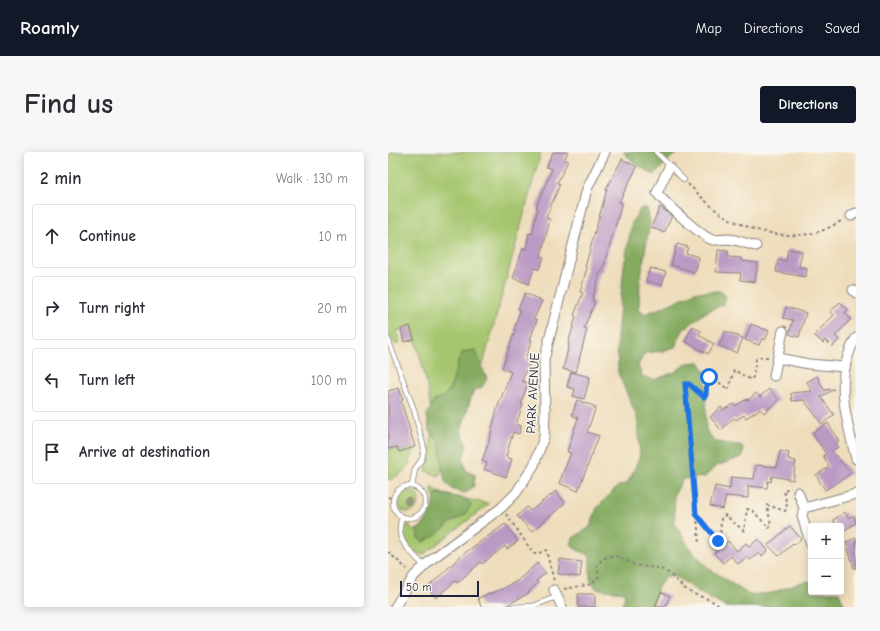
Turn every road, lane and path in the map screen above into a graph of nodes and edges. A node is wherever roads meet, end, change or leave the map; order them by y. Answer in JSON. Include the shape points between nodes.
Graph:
{"nodes":[{"id":1,"x":605,"y":152,"type":"edge"},
{"id":2,"x":656,"y":152,"type":"edge"},
{"id":3,"x":669,"y":167,"type":"junction"},
{"id":4,"x":684,"y":180,"type":"joint"},
{"id":5,"x":854,"y":214,"type":"edge"},
{"id":6,"x":756,"y":246,"type":"dead end"},
{"id":7,"x":783,"y":331,"type":"dead end"},
{"id":8,"x":856,"y":338,"type":"edge"},
{"id":9,"x":388,"y":339,"type":"edge"},
{"id":10,"x":778,"y":358,"type":"junction"},
{"id":11,"x":844,"y":367,"type":"junction"},
{"id":12,"x":774,"y":376,"type":"dead end"},
{"id":13,"x":856,"y":460,"type":"edge"},
{"id":14,"x":412,"y":486,"type":"junction"},
{"id":15,"x":798,"y":492,"type":"joint"},
{"id":16,"x":856,"y":494,"type":"edge"},
{"id":17,"x":390,"y":498,"type":"edge"},
{"id":18,"x":501,"y":508,"type":"junction"},
{"id":19,"x":804,"y":508,"type":"junction"},
{"id":20,"x":696,"y":514,"type":"junction"},
{"id":21,"x":402,"y":517,"type":"junction"},
{"id":22,"x":808,"y":535,"type":"edge"},
{"id":23,"x":698,"y":545,"type":"dead end"},
{"id":24,"x":388,"y":552,"type":"edge"},
{"id":25,"x":424,"y":566,"type":"junction"},
{"id":26,"x":414,"y":576,"type":"junction"},
{"id":27,"x":556,"y":594,"type":"junction"},
{"id":28,"x":532,"y":606,"type":"edge"},
{"id":29,"x":395,"y":607,"type":"edge"},
{"id":30,"x":512,"y":607,"type":"edge"},
{"id":31,"x":562,"y":607,"type":"edge"},
{"id":32,"x":720,"y":607,"type":"edge"}],
"edges":[{"from":1,"to":18,"type":"street","name":"PARK AVENUE","via":[[587,189],[544,360],[544,437],[534,465],[516,492]]},
{"from":2,"to":3,"type":"lane"},
{"from":3,"to":4,"type":"lane"},
{"from":3,"to":6,"type":"street","via":[[657,193],[699,233],[712,240],[729,239]]},
{"from":4,"to":5,"type":"path","via":[[722,215],[749,227],[776,234],[798,236],[824,230]]},
{"from":7,"to":10,"type":"street"},
{"from":8,"to":11,"type":"street","via":[[850,347]]},
{"from":9,"to":14,"type":"lane","via":[[414,410],[424,448]]},
{"from":10,"to":11,"type":"street"},
{"from":10,"to":12,"type":"street"},
{"from":10,"to":20,"type":"path","via":[[756,359],[751,380],[734,370],[728,390],[709,377],[704,397],[689,384],[685,384]]},
{"from":11,"to":13,"type":"street","via":[[842,394]]},
{"from":14,"to":17,"type":"lane","via":[[399,489]]},
{"from":14,"to":21,"type":"lane","via":[[423,494],[425,505],[414,518]]},
{"from":15,"to":19,"type":"street"},
{"from":15,"to":20,"type":"path","via":[[795,488],[784,490],[787,507],[785,511],[767,505],[771,525],[769,528],[749,508],[745,511],[744,532],[725,515],[721,519],[718,541]]},
{"from":16,"to":19,"type":"street"},
{"from":17,"to":21,"type":"lane","via":[[395,512]]},
{"from":18,"to":25,"type":"street","name":"PARK AVENUE"},
{"from":18,"to":27,"type":"path","via":[[534,554],[546,550]]},
{"from":19,"to":22,"type":"street","via":[[802,516]]},
{"from":20,"to":23,"type":"path"},
{"from":21,"to":25,"type":"lane","via":[[398,533],[403,543]]},
{"from":24,"to":26,"type":"path"},
{"from":25,"to":26,"type":"street","name":"PARK AVENUE"},
{"from":26,"to":29,"type":"street","name":"PARK AVENUE"},
{"from":27,"to":28,"type":"lane"},
{"from":27,"to":31,"type":"street"},
{"from":27,"to":32,"type":"path","via":[[592,584],[599,578],[597,565],[602,559],[613,555],[639,566],[655,566],[668,573],[676,583],[690,592]]},
{"from":28,"to":30,"type":"lane"}]}
